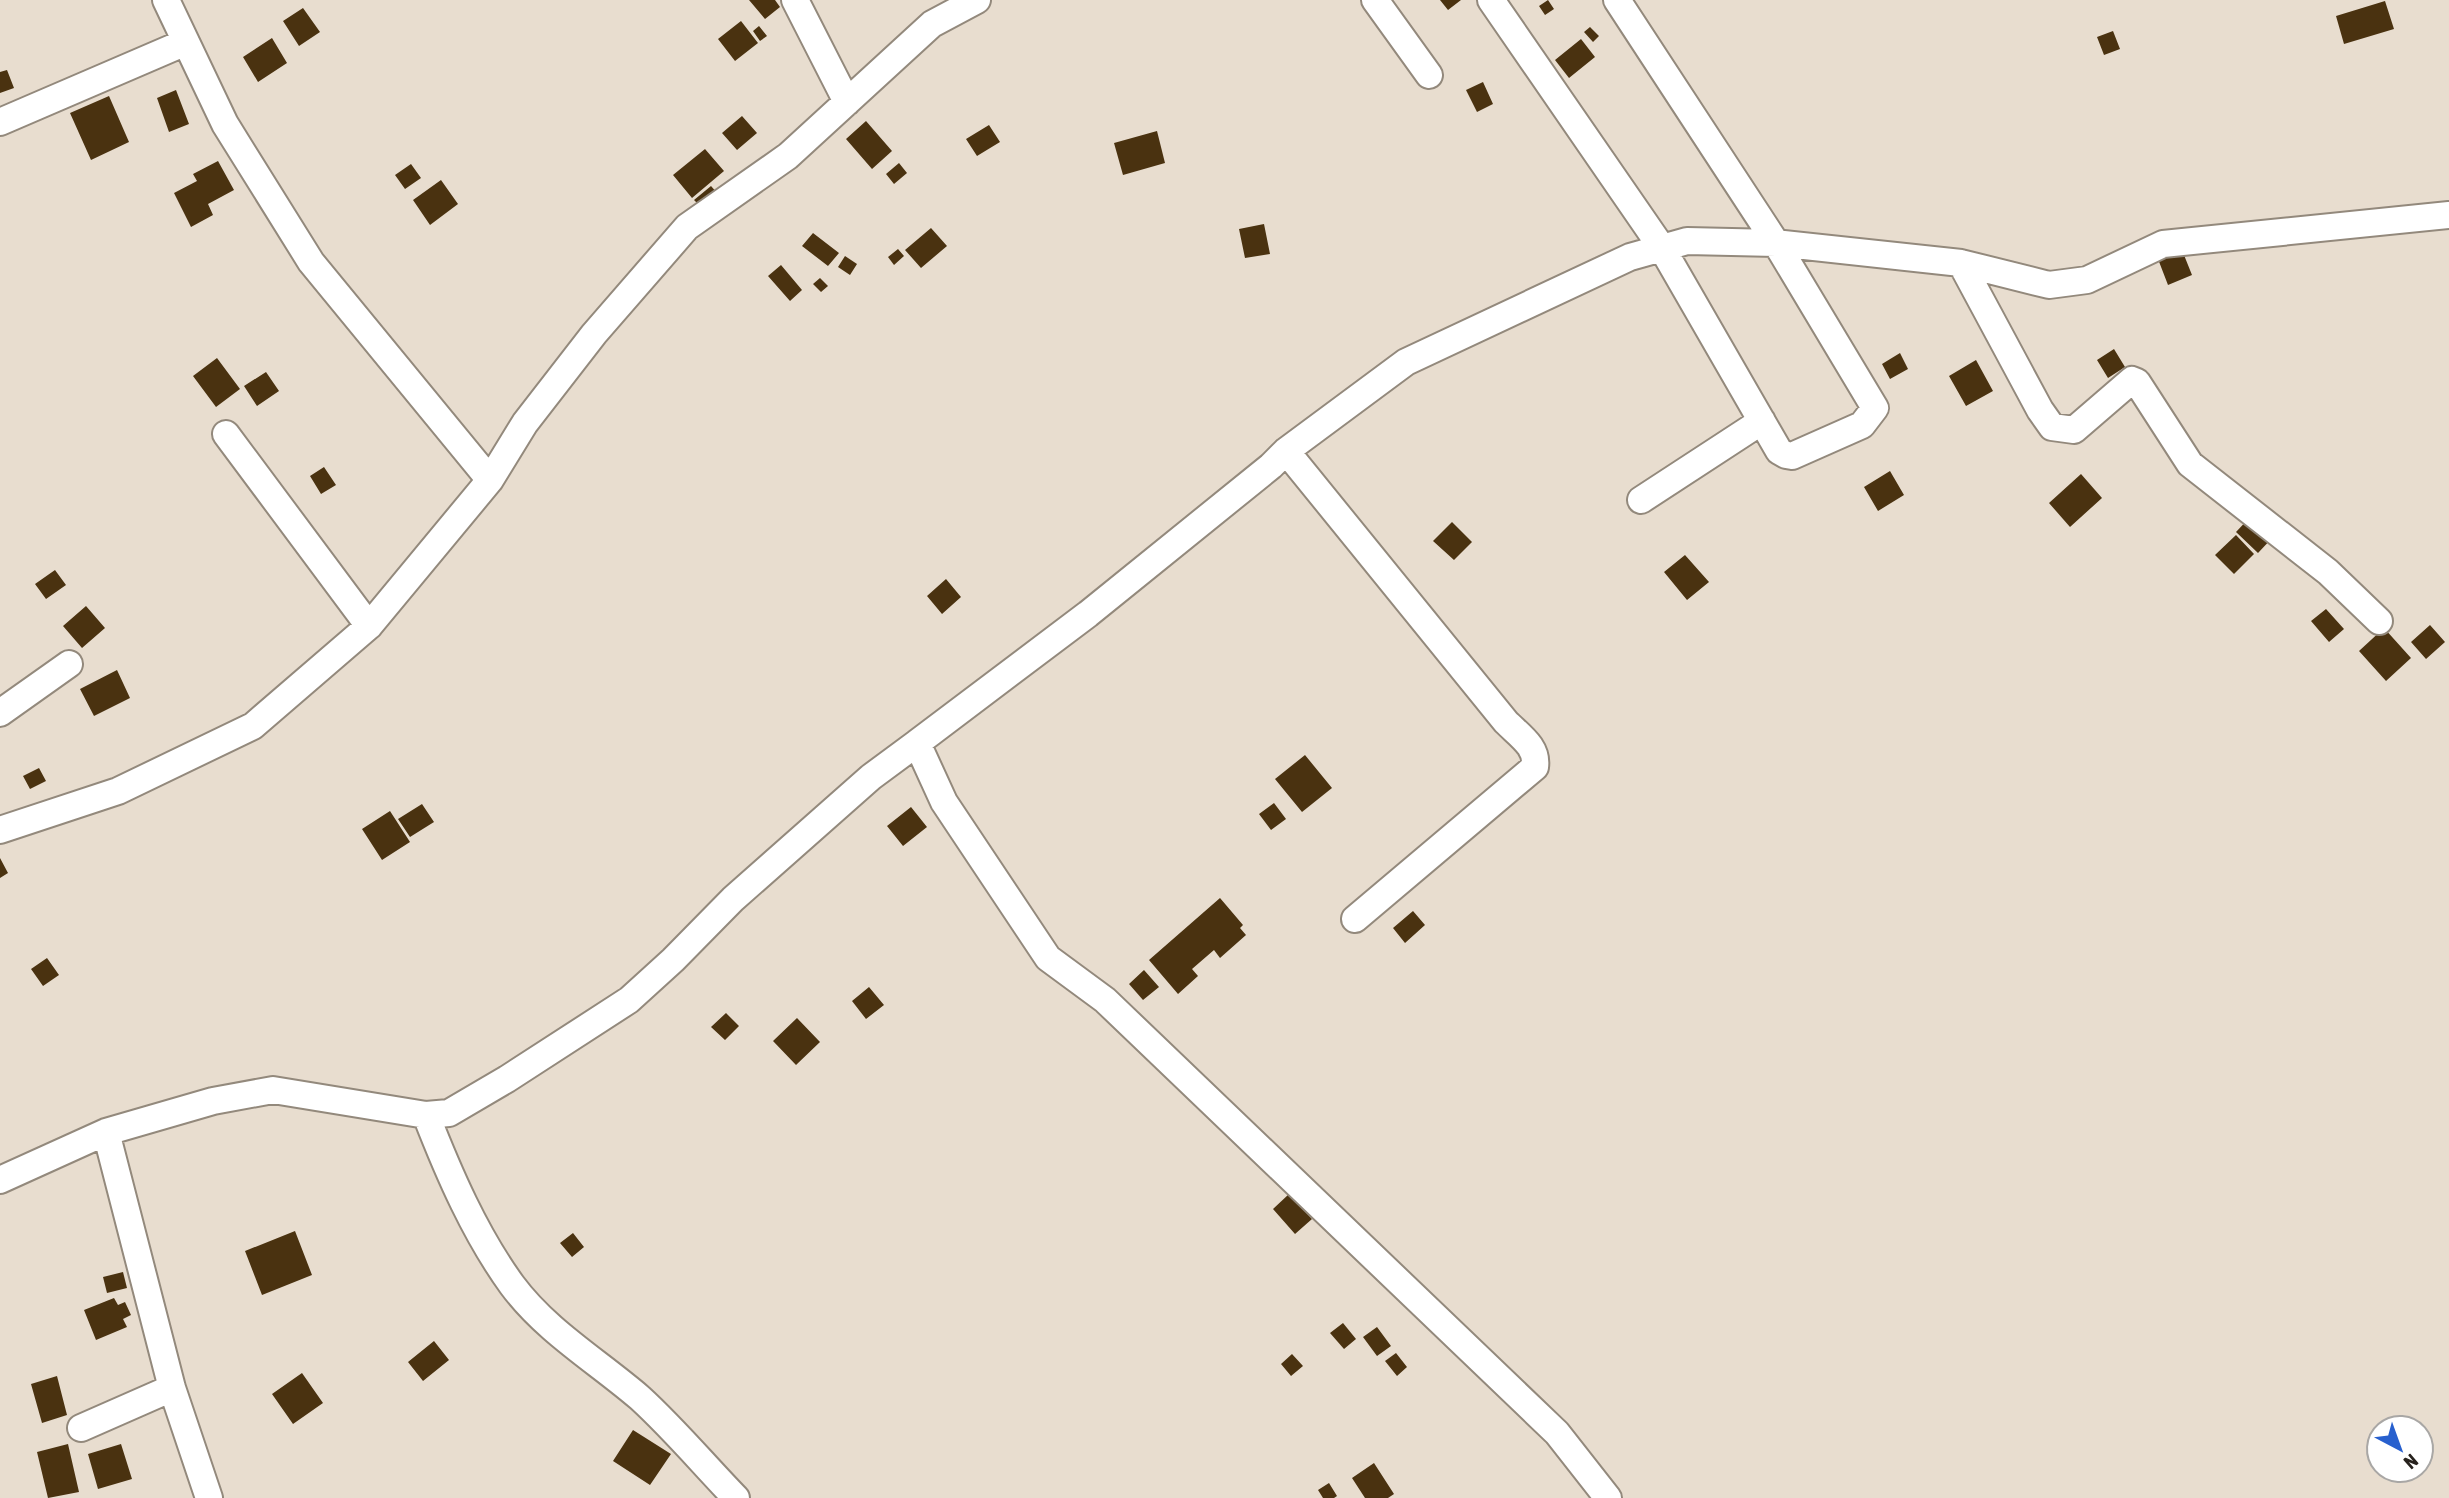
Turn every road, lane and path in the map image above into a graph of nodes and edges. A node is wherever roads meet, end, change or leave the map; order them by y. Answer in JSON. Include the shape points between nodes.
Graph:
{"nodes":[{"id":1,"x":166,"y":0,"type":"edge"},
{"id":2,"x":795,"y":0,"type":"edge"},
{"id":3,"x":977,"y":0,"type":"edge"},
{"id":4,"x":1375,"y":0,"type":"edge"},
{"id":5,"x":1491,"y":0,"type":"edge"},
{"id":6,"x":1617,"y":0,"type":"edge"},
{"id":7,"x":186,"y":42,"type":"junction"},
{"id":8,"x":1429,"y":75,"type":"dead end"},
{"id":9,"x":847,"y":102,"type":"junction"},
{"id":10,"x":0,"y":122,"type":"edge"},
{"id":11,"x":2449,"y":215,"type":"edge"},
{"id":12,"x":1776,"y":243,"type":"junction"},
{"id":13,"x":1662,"y":248,"type":"junction"},
{"id":14,"x":1961,"y":263,"type":"junction"},
{"id":15,"x":1762,"y":422,"type":"junction"},
{"id":16,"x":226,"y":434,"type":"dead end"},
{"id":17,"x":1286,"y":451,"type":"junction"},
{"id":18,"x":490,"y":480,"type":"junction"},
{"id":19,"x":1641,"y":500,"type":"dead end"},
{"id":20,"x":2379,"y":621,"type":"dead end"},
{"id":21,"x":369,"y":626,"type":"junction"},
{"id":22,"x":69,"y":664,"type":"dead end"},
{"id":23,"x":0,"y":713,"type":"edge"},
{"id":24,"x":916,"y":743,"type":"junction"},
{"id":25,"x":0,"y":830,"type":"edge"},
{"id":26,"x":1355,"y":919,"type":"dead end"},
{"id":27,"x":426,"y":1115,"type":"junction"},
{"id":28,"x":106,"y":1132,"type":"junction"},
{"id":29,"x":0,"y":1180,"type":"edge"},
{"id":30,"x":173,"y":1388,"type":"junction"},
{"id":31,"x":81,"y":1428,"type":"dead end"},
{"id":32,"x":209,"y":1498,"type":"edge"},
{"id":33,"x":736,"y":1498,"type":"edge"},
{"id":34,"x":1608,"y":1498,"type":"edge"}],
"edges":[{"from":1,"to":7,"type":"street"},
{"from":2,"to":9,"type":"street"},
{"from":3,"to":9,"type":"street","via":[[932,24]]},
{"from":4,"to":8,"type":"street"},
{"from":5,"to":13,"type":"street"},
{"from":6,"to":12,"type":"street"},
{"from":7,"to":10,"type":"street"},
{"from":7,"to":18,"type":"street","via":[[225,124],[311,262]]},
{"from":9,"to":18,"type":"street","via":[[788,156],[687,227],[594,334],[525,423]]},
{"from":11,"to":14,"type":"street","via":[[2163,244],[2087,280],[2049,285]]},
{"from":12,"to":13,"type":"street","via":[[1687,241]]},
{"from":12,"to":14,"type":"street"},
{"from":12,"to":15,"type":"street","via":[[1875,408],[1862,425],[1792,456],[1779,450]]},
{"from":13,"to":15,"type":"street"},
{"from":13,"to":17,"type":"street","via":[[1630,257],[1406,362]]},
{"from":14,"to":20,"type":"street","via":[[2052,427],[2074,430],[2132,380],[2137,382],[2190,464],[2328,572]]},
{"from":15,"to":19,"type":"street"},
{"from":16,"to":21,"type":"street"},
{"from":17,"to":24,"type":"street","via":[[1088,614]]},
{"from":17,"to":26,"type":"street","via":[[1536,756],[1535,767]]},
{"from":18,"to":21,"type":"street"},
{"from":21,"to":25,"type":"street","via":[[253,726],[118,791]]},
{"from":22,"to":23,"type":"street"},
{"from":24,"to":27,"type":"street","via":[[733,900],[629,1000],[449,1113]]},
{"from":24,"to":34,"type":"street","via":[[944,802],[1048,958],[1105,1000],[1557,1433]]},
{"from":27,"to":28,"type":"street","via":[[273,1090],[213,1101]]},
{"from":27,"to":33,"type":"street","via":[[475,1226],[512,1285],[538,1315],[639,1398]]},
{"from":28,"to":29,"type":"street"},
{"from":28,"to":30,"type":"street"},
{"from":30,"to":31,"type":"street"},
{"from":30,"to":32,"type":"street"}]}
